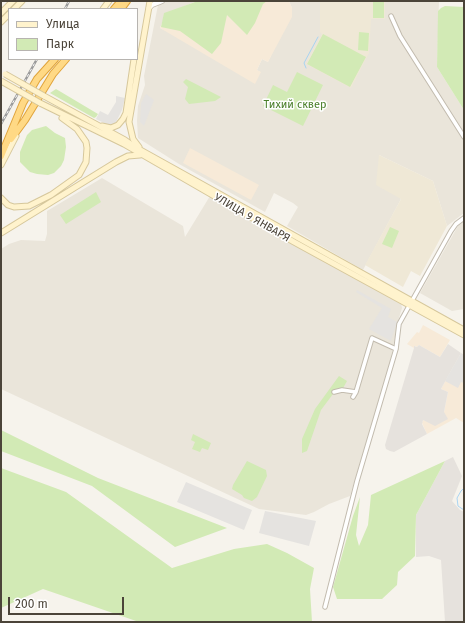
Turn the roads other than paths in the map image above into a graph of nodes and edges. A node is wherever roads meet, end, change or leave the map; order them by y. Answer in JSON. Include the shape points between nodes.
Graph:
{"nodes":[{"id":1,"x":13,"y":1,"type":"edge"},
{"id":2,"x":150,"y":1,"type":"edge"},
{"id":3,"x":161,"y":1,"type":"edge"},
{"id":4,"x":148,"y":10,"type":"junction"},
{"id":5,"x":1,"y":13,"type":"edge"},
{"id":6,"x":391,"y":16,"type":"dead end"},
{"id":7,"x":54,"y":60,"type":"edge"},
{"id":8,"x":65,"y":60,"type":"edge"},
{"id":9,"x":134,"y":60,"type":"edge"},
{"id":10,"x":3,"y":73,"type":"edge"},
{"id":11,"x":1,"y":81,"type":"edge"},
{"id":12,"x":45,"y":106,"type":"junction"},
{"id":13,"x":25,"y":120,"type":"junction"},
{"id":14,"x":95,"y":125,"type":"junction"},
{"id":15,"x":464,"y":137,"type":"edge"},
{"id":16,"x":5,"y":148,"type":"junction"},
{"id":17,"x":142,"y":153,"type":"junction"},
{"id":18,"x":1,"y":156,"type":"edge"},
{"id":19,"x":1,"y":165,"type":"edge"},
{"id":20,"x":1,"y":198,"type":"edge"},
{"id":21,"x":464,"y":218,"type":"edge"},
{"id":22,"x":1,"y":233,"type":"edge"},
{"id":23,"x":410,"y":303,"type":"junction"},
{"id":24,"x":449,"y":324,"type":"junction"},
{"id":25,"x":464,"y":330,"type":"edge"},
{"id":26,"x":464,"y":335,"type":"edge"},
{"id":27,"x":396,"y":349,"type":"junction"},
{"id":28,"x":334,"y":392,"type":"dead end"},
{"id":29,"x":356,"y":392,"type":"junction"},
{"id":30,"x":353,"y":397,"type":"dead end"},
{"id":31,"x":325,"y":607,"type":"dead end"}],
"edges":[{"from":1,"to":5,"type":"main road"},
{"from":2,"to":4,"type":"main road"},
{"from":3,"to":4,"type":"street"},
{"from":4,"to":17,"type":"main road","via":[[129,122],[133,139]]},
{"from":6,"to":15,"type":"street","via":[[400,36]]},
{"from":7,"to":16,"type":"highway","via":[[37,79],[23,103]]},
{"from":8,"to":13,"type":"highway","via":[[53,74]]},
{"from":9,"to":14,"type":"main road","via":[[123,119],[111,128]]},
{"from":10,"to":14,"type":"main road","name":"УЛИЦА 9 ЯНВАРЯ","bridge":true},
{"from":11,"to":12,"type":"main road","name":"УЛИЦА 9 ЯНВАРЯ","bridge":true},
{"from":12,"to":17,"type":"main road","name":"УЛИЦА 9 ЯНВАРЯ"},
{"from":12,"to":20,"type":"main road","via":[[73,124],[84,138],[87,155],[83,170],[68,184],[36,204],[14,207]]},
{"from":13,"to":16,"type":"highway"},
{"from":13,"to":19,"type":"main road"},
{"from":14,"to":17,"type":"main road","name":"УЛИЦА 9 ЯНВАРЯ","via":[[125,140]]},
{"from":16,"to":18,"type":"highway"},
{"from":17,"to":22,"type":"main road","via":[[116,162]]},
{"from":17,"to":23,"type":"main road","name":"УЛИЦА 9 ЯНВАРЯ"},
{"from":21,"to":23,"type":"street","via":[[451,230]]},
{"from":23,"to":24,"type":"main road","name":"УЛИЦА 9 ЯНВАРЯ"},
{"from":23,"to":27,"type":"street","via":[[399,324]]},
{"from":24,"to":25,"type":"main road","name":"УЛИЦА 9 ЯНВАРЯ"},
{"from":24,"to":26,"type":"main road","name":"УЛИЦА 9 ЯНВАРЯ"},
{"from":27,"to":29,"type":"street","via":[[372,338]]},
{"from":27,"to":31,"type":"street","via":[[357,481]]},
{"from":28,"to":29,"type":"street"},
{"from":29,"to":30,"type":"street"}]}
